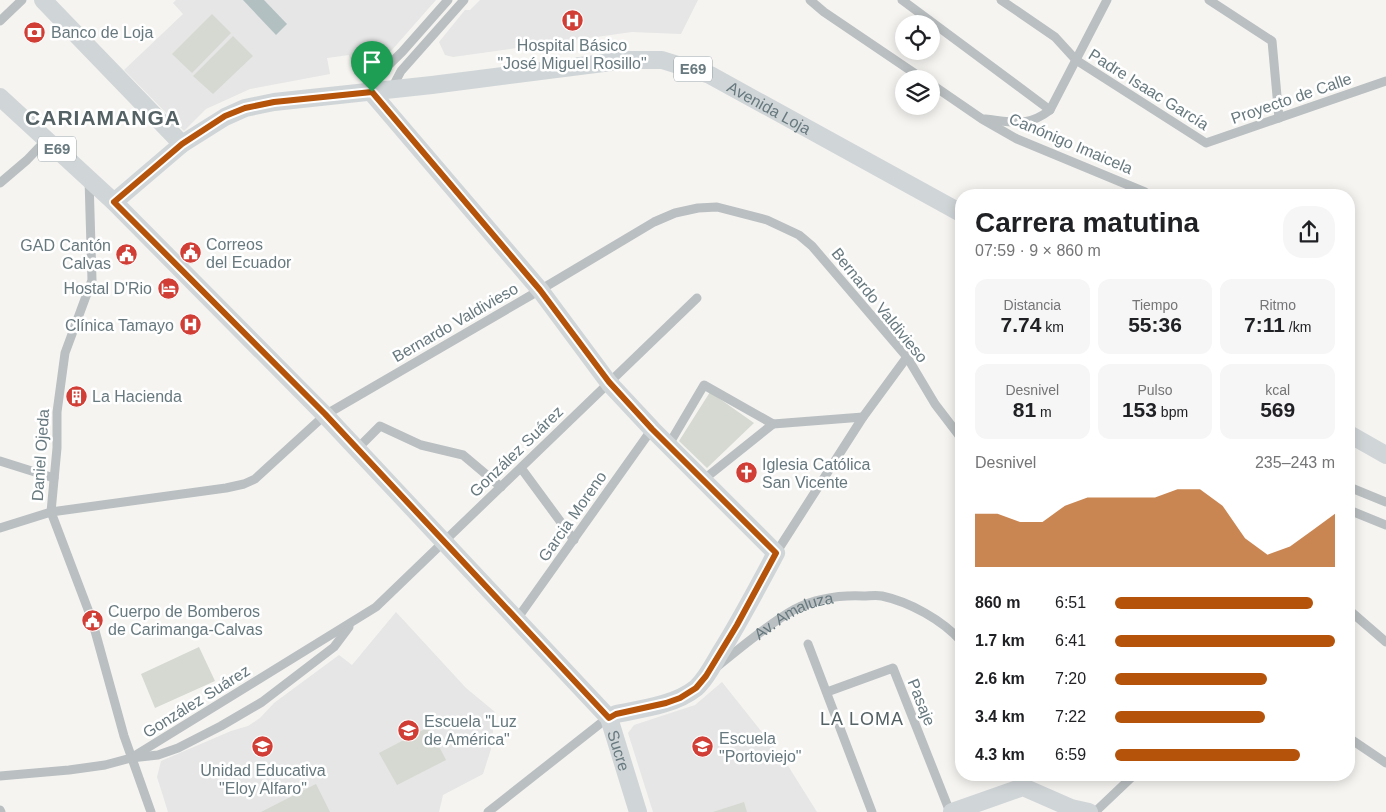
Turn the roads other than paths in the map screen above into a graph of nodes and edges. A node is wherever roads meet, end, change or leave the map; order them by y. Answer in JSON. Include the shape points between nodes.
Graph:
{"nodes":[{"id":1,"x":22,"y":0,"type":"edge"},
{"id":2,"x":42,"y":0,"type":"edge"},
{"id":3,"x":448,"y":0,"type":"edge"},
{"id":4,"x":464,"y":0,"type":"edge"},
{"id":5,"x":810,"y":0,"type":"edge"},
{"id":6,"x":902,"y":0,"type":"edge"},
{"id":7,"x":1001,"y":0,"type":"edge"},
{"id":8,"x":1107,"y":0,"type":"edge"},
{"id":9,"x":1208,"y":0,"type":"edge"},
{"id":10,"x":0,"y":20,"type":"edge"},
{"id":11,"x":1076,"y":60,"type":"junction"},
{"id":12,"x":910,"y":70,"type":"edge"},
{"id":13,"x":1386,"y":80,"type":"edge"},
{"id":14,"x":391,"y":90,"type":"junction"},
{"id":15,"x":940,"y":90,"type":"edge"},
{"id":16,"x":365,"y":92,"type":"junction"},
{"id":17,"x":0,"y":97,"type":"edge"},
{"id":18,"x":1050,"y":110,"type":"junction"},
{"id":19,"x":1279,"y":118,"type":"junction"},
{"id":20,"x":982,"y":119,"type":"junction"},
{"id":21,"x":46,"y":140,"type":"junction"},
{"id":22,"x":1206,"y":143,"type":"joint"},
{"id":23,"x":182,"y":144,"type":"junction"},
{"id":24,"x":89,"y":179,"type":"junction"},
{"id":25,"x":0,"y":183,"type":"edge"},
{"id":26,"x":1138,"y":189,"type":"edge"},
{"id":27,"x":114,"y":202,"type":"junction"},
{"id":28,"x":955,"y":211,"type":"edge"},
{"id":29,"x":540,"y":290,"type":"junction"},
{"id":30,"x":697,"y":298,"type":"dead end"},
{"id":31,"x":907,"y":357,"type":"junction"},
{"id":32,"x":609,"y":382,"type":"junction"},
{"id":33,"x":325,"y":414,"type":"junction"},
{"id":34,"x":863,"y":417,"type":"junction"},
{"id":35,"x":773,"y":424,"type":"junction"},
{"id":36,"x":652,"y":429,"type":"junction"},
{"id":37,"x":955,"y":430,"type":"edge"},
{"id":38,"x":1355,"y":437,"type":"edge"},
{"id":39,"x":668,"y":446,"type":"junction"},
{"id":40,"x":357,"y":449,"type":"junction"},
{"id":41,"x":1386,"y":455,"type":"edge"},
{"id":42,"x":0,"y":461,"type":"edge"},
{"id":43,"x":521,"y":468,"type":"junction"},
{"id":44,"x":54,"y":478,"type":"junction"},
{"id":45,"x":704,"y":480,"type":"junction"},
{"id":46,"x":501,"y":487,"type":"junction"},
{"id":47,"x":1355,"y":489,"type":"edge"},
{"id":48,"x":1386,"y":502,"type":"edge"},
{"id":49,"x":51,"y":512,"type":"junction"},
{"id":50,"x":1355,"y":512,"type":"edge"},
{"id":51,"x":1386,"y":525,"type":"edge"},
{"id":52,"x":0,"y":528,"type":"edge"},
{"id":53,"x":574,"y":540,"type":"junction"},
{"id":54,"x":444,"y":542,"type":"junction"},
{"id":55,"x":776,"y":553,"type":"junction"},
{"id":56,"x":1355,"y":615,"type":"edge"},
{"id":57,"x":517,"y":620,"type":"junction"},
{"id":58,"x":352,"y":622,"type":"junction"},
{"id":59,"x":955,"y":636,"type":"edge"},
{"id":60,"x":1386,"y":642,"type":"edge"},
{"id":61,"x":808,"y":644,"type":"dead end"},
{"id":62,"x":706,"y":676,"type":"junction"},
{"id":63,"x":827,"y":692,"type":"junction"},
{"id":64,"x":609,"y":718,"type":"junction"},
{"id":65,"x":1355,"y":742,"type":"edge"},
{"id":66,"x":131,"y":758,"type":"junction"},
{"id":67,"x":1386,"y":763,"type":"edge"},
{"id":68,"x":0,"y":776,"type":"edge"},
{"id":69,"x":1022,"y":781,"type":"edge"},
{"id":70,"x":1128,"y":781,"type":"edge"},
{"id":71,"x":151,"y":812,"type":"edge"},
{"id":72,"x":488,"y":812,"type":"edge"},
{"id":73,"x":638,"y":812,"type":"edge"},
{"id":74,"x":872,"y":812,"type":"edge"},
{"id":75,"x":951,"y":812,"type":"edge"},
{"id":76,"x":1089,"y":812,"type":"edge"},
{"id":77,"x":1095,"y":812,"type":"edge"}],
"edges":[{"from":1,"to":10,"type":"street"},
{"from":2,"to":23,"type":"main road"},
{"from":3,"to":16,"type":"street"},
{"from":4,"to":14,"type":"street","via":[[402,71]]},
{"from":5,"to":12,"type":"street"},
{"from":6,"to":18,"type":"street"},
{"from":7,"to":11,"type":"street","name":"Padre Isaac García","via":[[1055,37]]},
{"from":8,"to":11,"type":"street"},
{"from":9,"to":19,"type":"street","via":[[1272,41]]},
{"from":11,"to":18,"type":"street"},
{"from":11,"to":22,"type":"street","name":"Padre Isaac García"},
{"from":13,"to":19,"type":"street","name":"Proyecto de Calle"},
{"from":14,"to":16,"type":"main road","name":"Avenida Loja","number":"E69"},
{"from":14,"to":28,"type":"main road","name":"Avenida Loja","number":"E69","via":[[627,60],[662,60],[710,74]]},
{"from":15,"to":20,"type":"street","name":"Canónigo Imaicela"},
{"from":16,"to":23,"type":"main road","name":"Avenida Loja","number":"E69","via":[[245,108],[225,116]]},
{"from":16,"to":29,"type":"main road"},
{"from":17,"to":21,"type":"main road","name":"Sucre","number":"E69"},
{"from":18,"to":20,"type":"street","via":[[1026,123]]},
{"from":19,"to":22,"type":"street","name":"Proyecto de Calle"},
{"from":20,"to":26,"type":"street","name":"Canónigo Imaicela","via":[[1017,139]]},
{"from":21,"to":24,"type":"main road","name":"Sucre","number":"E69"},
{"from":21,"to":25,"type":"street"},
{"from":23,"to":27,"type":"main road","name":"Avenida Loja","number":"E69"},
{"from":24,"to":27,"type":"main road","name":"Sucre","number":"E69"},
{"from":24,"to":44,"type":"street","name":"Daniel Ojeda","via":[[92,280],[65,353],[57,412]]},
{"from":27,"to":33,"type":"main road","name":"Sucre"},
{"from":29,"to":31,"type":"street","name":"Bernardo Valdivieso","via":[[654,222],[675,213],[717,207],[767,220],[798,235],[812,246]]},
{"from":29,"to":32,"type":"main road"},
{"from":29,"to":33,"type":"street","name":"Bernardo Valdivieso"},
{"from":30,"to":32,"type":"street","name":"González Suárez"},
{"from":31,"to":34,"type":"street"},
{"from":31,"to":37,"type":"street","name":"Bernardo Valdivieso"},
{"from":32,"to":36,"type":"main road"},
{"from":32,"to":43,"type":"street","name":"González Suárez"},
{"from":33,"to":40,"type":"main road","name":"Sucre"},
{"from":33,"to":49,"type":"street","name":"Bernardo Valdivieso","via":[[255,479],[244,484]]},
{"from":34,"to":35,"type":"street"},
{"from":34,"to":55,"type":"street"},
{"from":35,"to":39,"type":"street","via":[[704,385]]},
{"from":35,"to":45,"type":"street"},
{"from":36,"to":39,"type":"main road"},
{"from":36,"to":53,"type":"street","name":"Garcia Moreno"},
{"from":38,"to":41,"type":"main road"},
{"from":39,"to":45,"type":"main road"},
{"from":40,"to":46,"type":"street","via":[[380,426],[421,445],[463,455]]},
{"from":40,"to":54,"type":"main road","name":"Sucre"},
{"from":42,"to":44,"type":"street"},
{"from":43,"to":46,"type":"street","name":"González Suárez"},
{"from":43,"to":53,"type":"street"},
{"from":44,"to":49,"type":"street","name":"Daniel Ojeda"},
{"from":45,"to":55,"type":"main road"},
{"from":46,"to":54,"type":"street","name":"González Suárez"},
{"from":47,"to":48,"type":"street"},
{"from":49,"to":52,"type":"street","name":"Bernardo Valdivieso"},
{"from":49,"to":66,"type":"street","name":"Daniel Ojeda","via":[[92,620]]},
{"from":50,"to":51,"type":"street"},
{"from":53,"to":57,"type":"street","name":"Garcia Moreno"},
{"from":54,"to":57,"type":"main road","name":"Sucre"},
{"from":54,"to":58,"type":"street","name":"González Suárez","via":[[376,607]]},
{"from":55,"to":62,"type":"main road"},
{"from":56,"to":60,"type":"street"},
{"from":57,"to":64,"type":"main road","name":"Sucre"},
{"from":58,"to":66,"type":"street","name":"González Suárez"},
{"from":58,"to":66,"type":"street","name":"González Suárez","via":[[334,647],[262,702],[178,748],[158,755]]},
{"from":59,"to":62,"type":"street","name":"Av. Amaluza","via":[[907,605],[881,596],[840,595],[795,609]]},
{"from":61,"to":63,"type":"street"},
{"from":62,"to":64,"type":"main road","name":"Av. Amaluza","via":[[696,688],[680,698]]},
{"from":63,"to":74,"type":"street"},
{"from":63,"to":75,"type":"street","name":"Pasaje","via":[[893,668]]},
{"from":64,"to":72,"type":"street"},
{"from":64,"to":73,"type":"main road","name":"Sucre"},
{"from":65,"to":67,"type":"street"},
{"from":66,"to":68,"type":"street","name":"González Suárez","via":[[69,770]]},
{"from":66,"to":71,"type":"street","name":"Daniel Ojeda"},
{"from":69,"to":75,"type":"main road"},
{"from":69,"to":76,"type":"main road","via":[[1071,808]]},
{"from":70,"to":77,"type":"street"}]}
